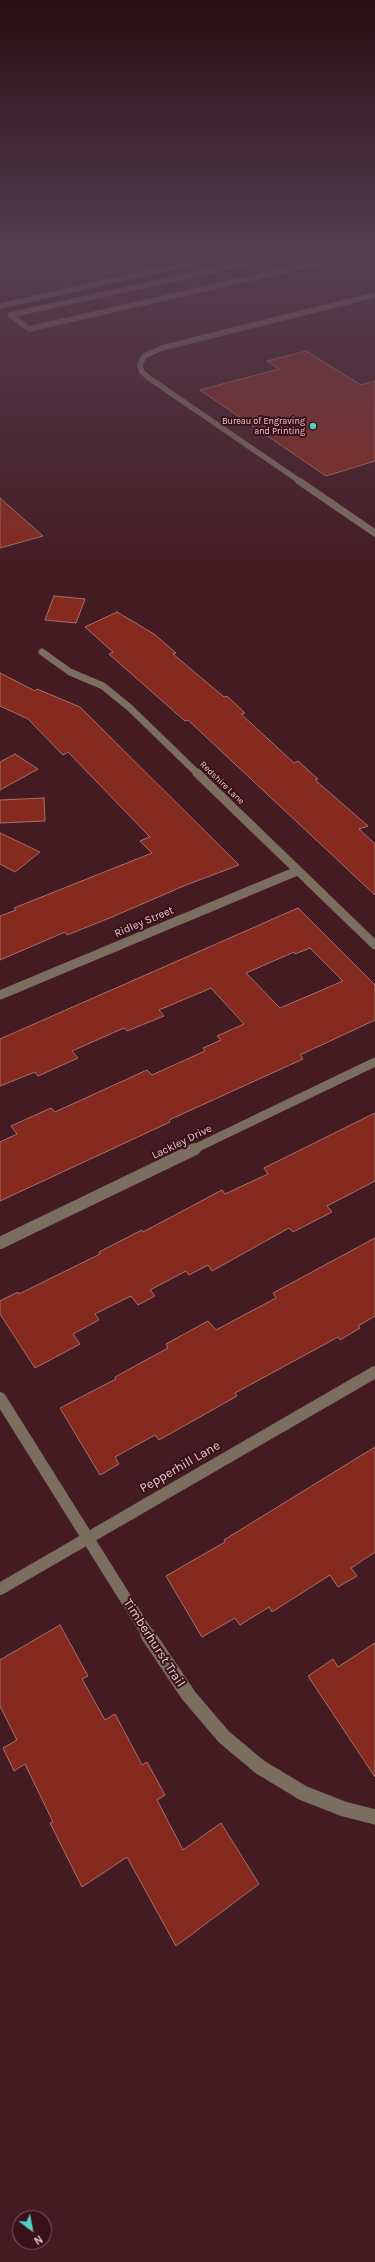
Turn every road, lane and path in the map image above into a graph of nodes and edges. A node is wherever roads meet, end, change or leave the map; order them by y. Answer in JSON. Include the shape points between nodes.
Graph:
{"nodes":[{"id":1,"x":142,"y":362,"type":"edge"},
{"id":2,"x":375,"y":533,"type":"edge"},
{"id":3,"x":42,"y":652,"type":"dead end"},
{"id":4,"x":297,"y":871,"type":"junction"},
{"id":5,"x":375,"y":945,"type":"edge"},
{"id":6,"x":0,"y":995,"type":"edge"},
{"id":7,"x":375,"y":1062,"type":"edge"},
{"id":8,"x":0,"y":1243,"type":"edge"},
{"id":9,"x":375,"y":1372,"type":"edge"},
{"id":10,"x":0,"y":1398,"type":"edge"},
{"id":11,"x":87,"y":1537,"type":"junction"},
{"id":12,"x":0,"y":1589,"type":"edge"},
{"id":13,"x":375,"y":1817,"type":"edge"}],
"edges":[{"from":1,"to":2,"type":"street","via":[[140,365],[146,375]]},
{"from":3,"to":4,"type":"street","name":"Redshire Lane","via":[[70,672],[103,686],[130,708]]},
{"from":4,"to":5,"type":"street","name":"Redshire Lane"},
{"from":4,"to":6,"type":"street","name":"Ridley Street"},
{"from":7,"to":8,"type":"street","name":"Lackley Drive"},
{"from":9,"to":11,"type":"street","name":"Pepperhill Lane"},
{"from":10,"to":11,"type":"street","name":"Timberhurst Trail"},
{"from":11,"to":12,"type":"street","name":"Pepperhill Lane"},
{"from":11,"to":13,"type":"street","name":"Timberhurst Trail","via":[[164,1660],[189,1696],[224,1736],[260,1767],[303,1793],[344,1809]]}]}
